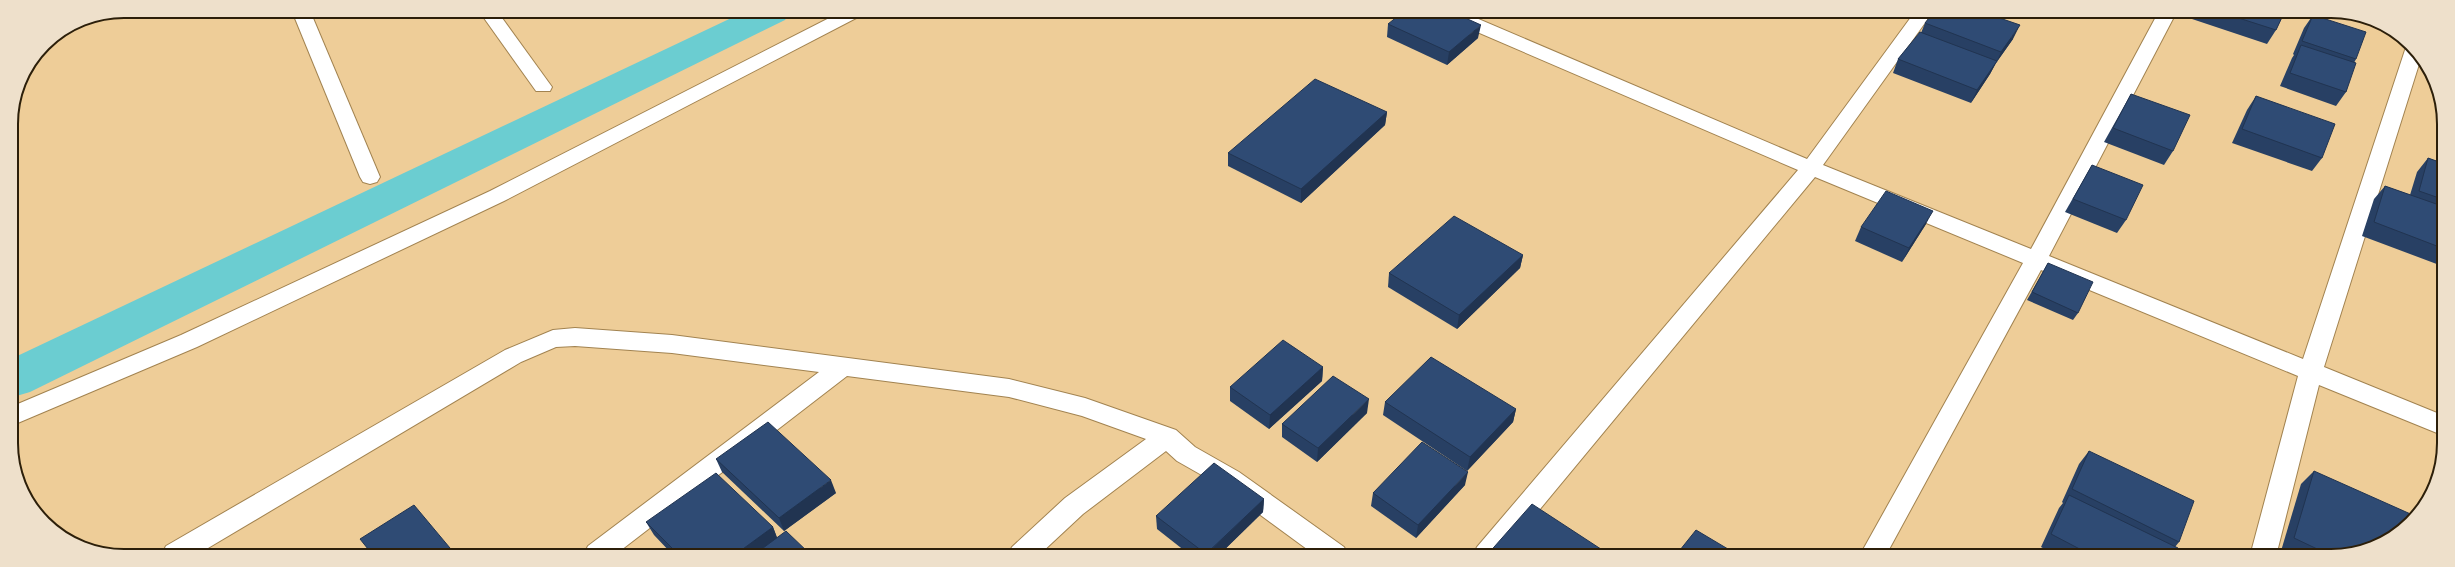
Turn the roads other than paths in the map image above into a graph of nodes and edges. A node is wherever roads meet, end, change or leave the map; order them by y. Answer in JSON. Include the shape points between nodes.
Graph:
{"nodes":[{"id":1,"x":304,"y":18,"type":"edge"},
{"id":2,"x":493,"y":18,"type":"edge"},
{"id":3,"x":842,"y":18,"type":"edge"},
{"id":4,"x":1461,"y":18,"type":"edge"},
{"id":5,"x":1919,"y":18,"type":"edge"},
{"id":6,"x":2164,"y":18,"type":"edge"},
{"id":7,"x":2412,"y":56,"type":"edge"},
{"id":8,"x":543,"y":87,"type":"dead end"},
{"id":9,"x":1811,"y":168,"type":"junction"},
{"id":10,"x":370,"y":177,"type":"dead end"},
{"id":11,"x":2036,"y":260,"type":"junction"},
{"id":12,"x":843,"y":366,"type":"junction"},
{"id":13,"x":2310,"y":373,"type":"junction"},
{"id":14,"x":18,"y":414,"type":"edge"},
{"id":15,"x":2437,"y":423,"type":"edge"},
{"id":16,"x":1167,"y":438,"type":"junction"},
{"id":17,"x":184,"y":549,"type":"edge"},
{"id":18,"x":604,"y":549,"type":"edge"},
{"id":19,"x":1027,"y":549,"type":"edge"},
{"id":20,"x":1327,"y":549,"type":"edge"},
{"id":21,"x":1491,"y":549,"type":"edge"},
{"id":22,"x":1876,"y":549,"type":"edge"},
{"id":23,"x":2264,"y":549,"type":"edge"}],
"edges":[{"from":1,"to":10,"type":"street"},
{"from":2,"to":8,"type":"street"},
{"from":3,"to":14,"type":"street","via":[[497,196],[189,341]]},
{"from":4,"to":9,"type":"street"},
{"from":5,"to":9,"type":"street"},
{"from":6,"to":11,"type":"street"},
{"from":7,"to":13,"type":"street"},
{"from":9,"to":11,"type":"street"},
{"from":9,"to":21,"type":"street"},
{"from":11,"to":13,"type":"street"},
{"from":11,"to":22,"type":"street"},
{"from":12,"to":16,"type":"street","via":[[1009,388],[1085,407]]},
{"from":12,"to":17,"type":"street","via":[[672,344],[575,337],[553,339],[513,356]]},
{"from":12,"to":18,"type":"street"},
{"from":13,"to":15,"type":"street"},
{"from":13,"to":23,"type":"street"},
{"from":16,"to":19,"type":"street","via":[[1074,506]]},
{"from":16,"to":20,"type":"street","via":[[1186,454],[1230,479]]}]}
